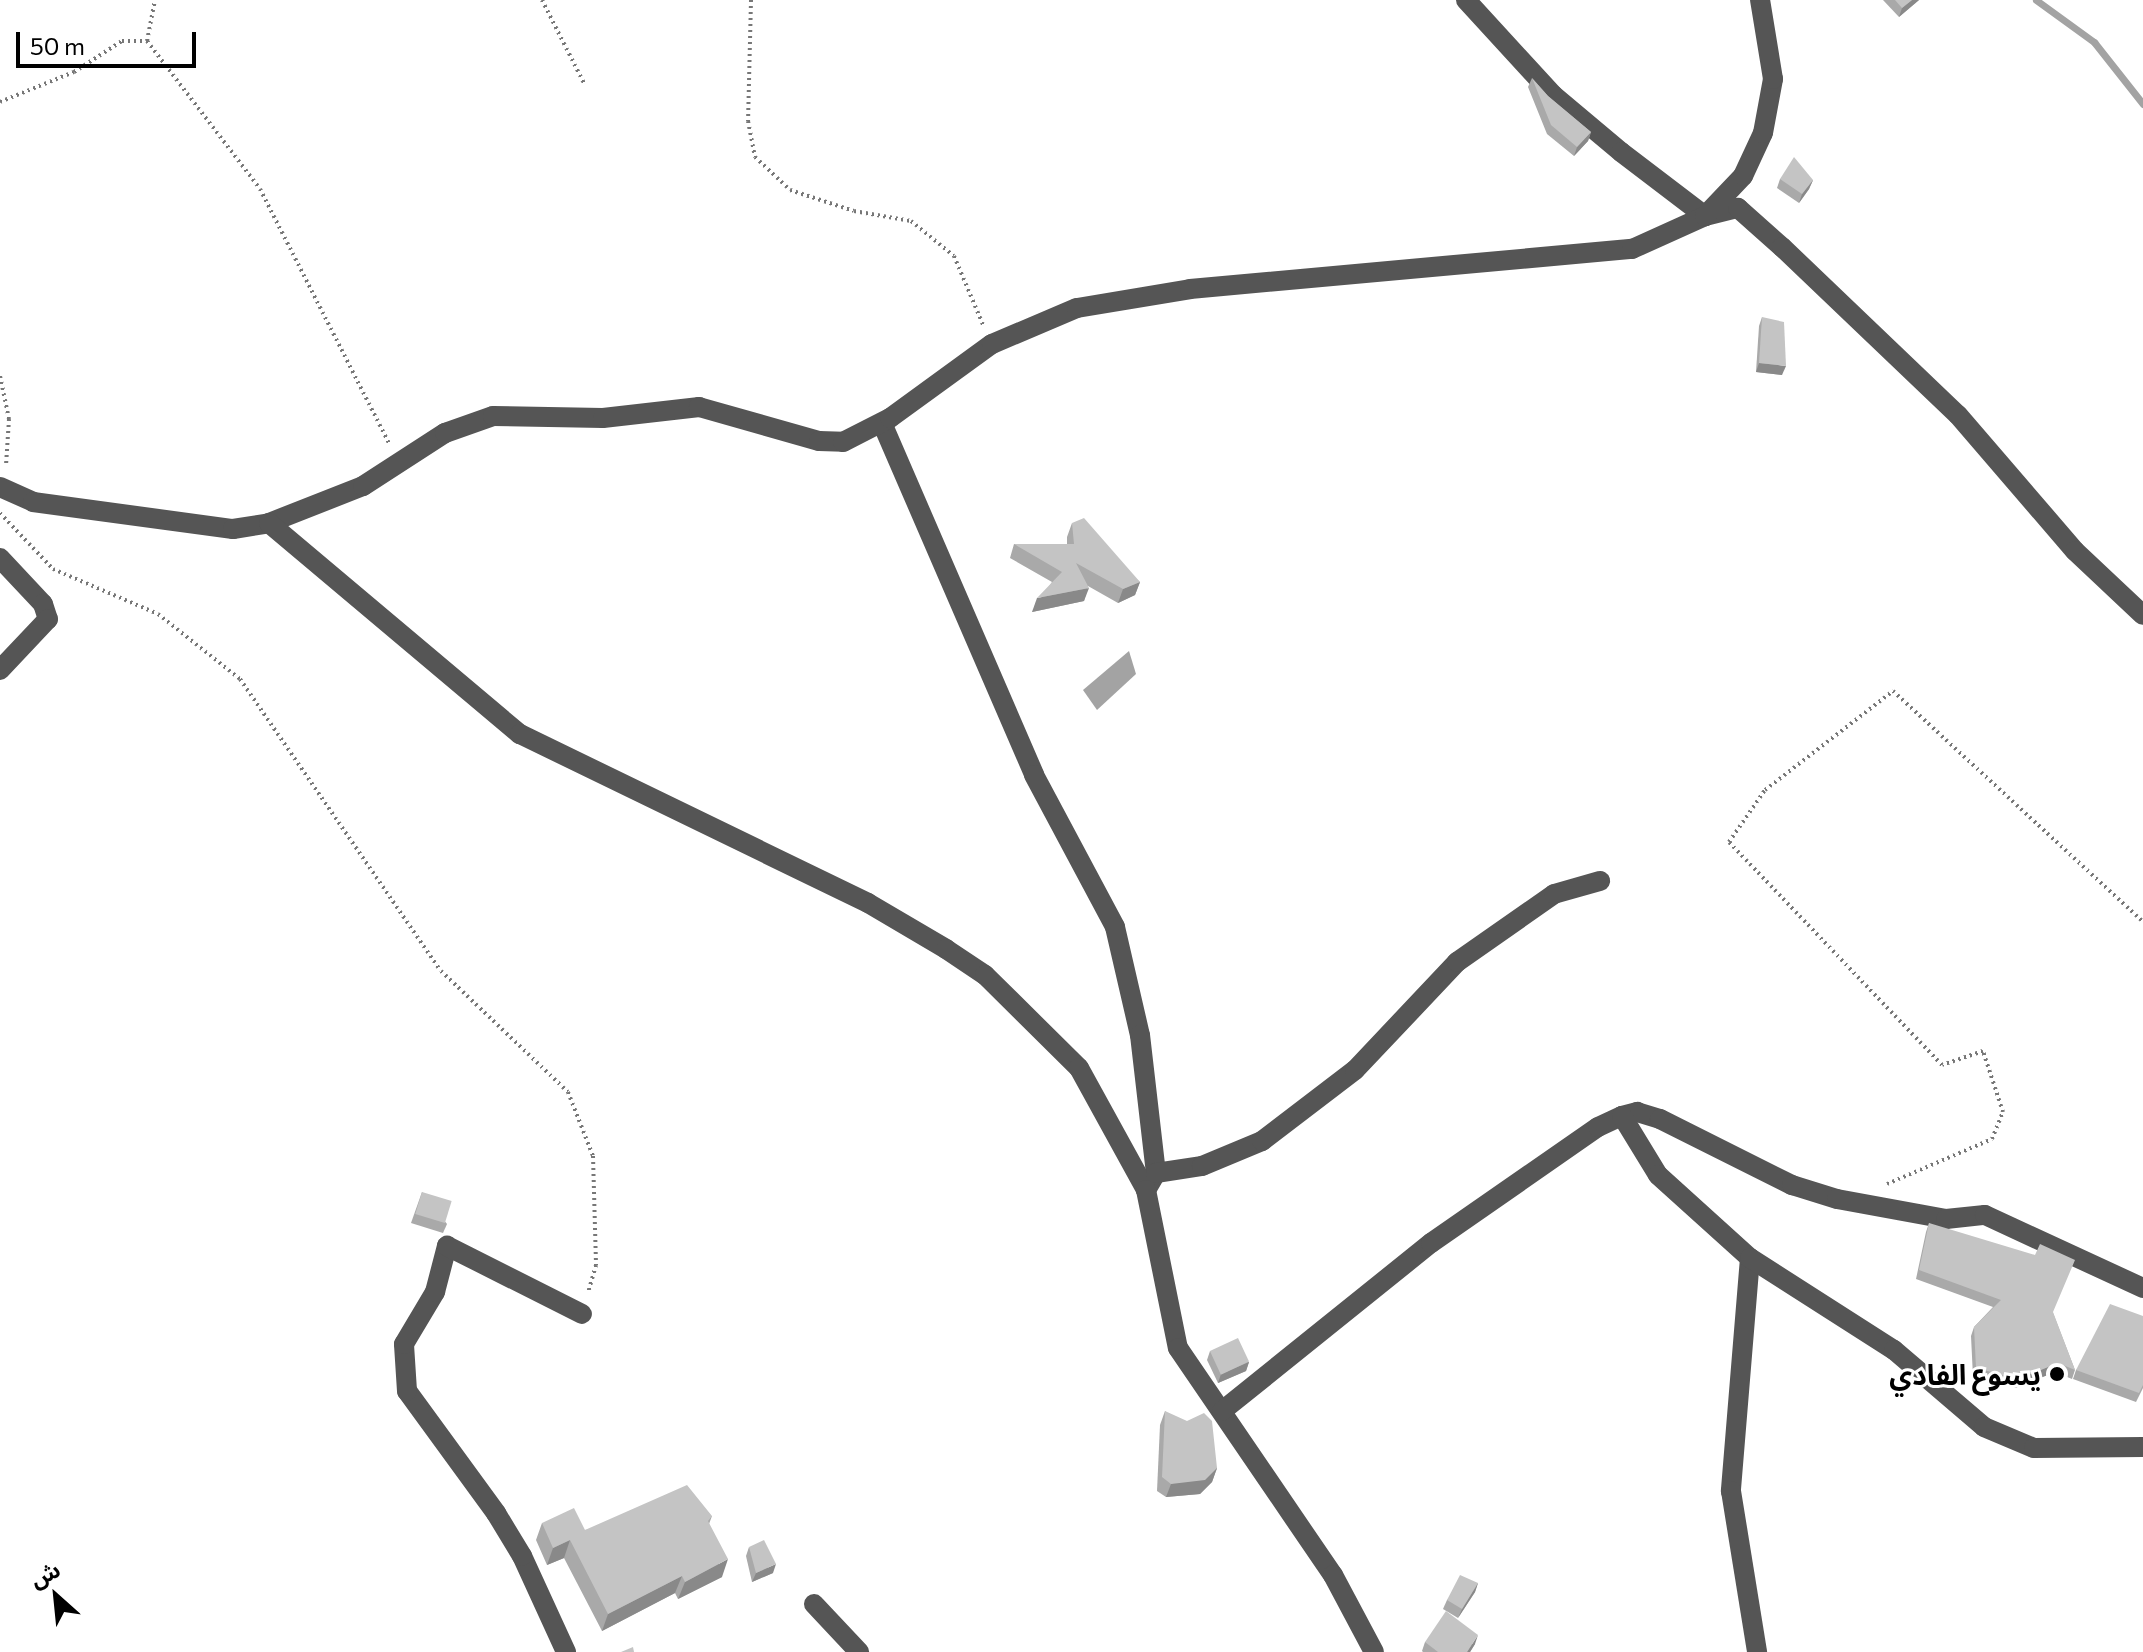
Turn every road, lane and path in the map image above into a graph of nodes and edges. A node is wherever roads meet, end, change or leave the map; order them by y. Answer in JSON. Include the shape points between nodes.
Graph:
{"nodes":[{"id":1,"x":155,"y":0,"type":"edge"},
{"id":2,"x":542,"y":0,"type":"edge"},
{"id":3,"x":751,"y":0,"type":"edge"},
{"id":4,"x":1466,"y":0,"type":"edge"},
{"id":5,"x":1760,"y":0,"type":"edge"},
{"id":6,"x":147,"y":41,"type":"junction"},
{"id":7,"x":585,"y":85,"type":"dead end"},
{"id":8,"x":0,"y":102,"type":"edge"},
{"id":9,"x":1705,"y":216,"type":"junction"},
{"id":10,"x":992,"y":344,"type":"junction"},
{"id":11,"x":0,"y":376,"type":"edge"},
{"id":12,"x":882,"y":423,"type":"junction"},
{"id":13,"x":400,"y":463,"type":"junction"},
{"id":14,"x":0,"y":473,"type":"edge"},
{"id":15,"x":0,"y":487,"type":"edge"},
{"id":16,"x":0,"y":513,"type":"edge"},
{"id":17,"x":269,"y":523,"type":"junction"},
{"id":18,"x":0,"y":558,"type":"edge"},
{"id":19,"x":2143,"y":615,"type":"edge"},
{"id":20,"x":0,"y":670,"type":"edge"},
{"id":21,"x":1600,"y":881,"type":"dead end"},
{"id":22,"x":2143,"y":922,"type":"edge"},
{"id":23,"x":1622,"y":1116,"type":"junction"},
{"id":24,"x":1151,"y":1182,"type":"junction"},
{"id":25,"x":1852,"y":1200,"type":"junction"},
{"id":26,"x":1750,"y":1258,"type":"junction"},
{"id":27,"x":2143,"y":1288,"type":"edge"},
{"id":28,"x":582,"y":1314,"type":"joint"},
{"id":29,"x":1222,"y":1411,"type":"junction"},
{"id":30,"x":2143,"y":1447,"type":"edge"},
{"id":31,"x":814,"y":1604,"type":"dead end"},
{"id":32,"x":566,"y":1652,"type":"edge"},
{"id":33,"x":859,"y":1652,"type":"edge"},
{"id":34,"x":1374,"y":1652,"type":"edge"},
{"id":35,"x":1757,"y":1652,"type":"edge"}],
"edges":[{"from":1,"to":6,"type":"path"},
{"from":2,"to":7,"type":"path"},
{"from":3,"to":10,"type":"path","via":[[748,121],[755,157],[790,190],[854,211],[911,221],[954,256]]},
{"from":4,"to":9,"type":"street","via":[[1585,124]]},
{"from":5,"to":9,"type":"street","via":[[1773,79],[1763,133],[1743,176]]},
{"from":6,"to":8,"type":"path","via":[[122,41],[74,72]]},
{"from":6,"to":13,"type":"path","via":[[191,92],[287,234]]},
{"from":9,"to":10,"type":"street","via":[[1632,249],[1190,289],[1077,308]]},
{"from":9,"to":19,"type":"street","via":[[1738,208],[1782,247],[1958,415],[2075,551]]},
{"from":10,"to":12,"type":"street"},
{"from":11,"to":14,"type":"path","via":[[9,419],[5,469]]},
{"from":12,"to":13,"type":"street","via":[[843,442],[819,441],[699,407],[603,418],[493,416],[445,433]]},
{"from":12,"to":24,"type":"street","via":[[1034,775],[1115,927],[1140,1035]]},
{"from":13,"to":17,"type":"street","via":[[363,486]]},
{"from":15,"to":17,"type":"street","via":[[33,502],[233,529]]},
{"from":16,"to":28,"type":"path","via":[[53,569],[158,614],[240,679],[441,971],[568,1092],[593,1156],[596,1265]]},
{"from":17,"to":24,"type":"street","via":[[520,734],[868,903],[985,975],[1079,1068]]},
{"from":18,"to":20,"type":"street","via":[[43,604],[48,619]]},
{"from":21,"to":24,"type":"street","via":[[1554,894],[1457,962],[1355,1070],[1262,1141]]},
{"from":22,"to":25,"type":"path","via":[[1893,691],[1765,790],[1729,842],[1942,1065],[1983,1051],[2003,1112],[1992,1139]]},
{"from":23,"to":25,"type":"street","via":[[1637,1112],[1660,1119],[1792,1185]]},
{"from":23,"to":26,"type":"street","via":[[1658,1175]]},
{"from":23,"to":29,"type":"street","via":[[1598,1127],[1431,1243]]},
{"from":24,"to":29,"type":"street","via":[[1178,1348]]},
{"from":25,"to":27,"type":"street","via":[[1946,1219],[1985,1215]]},
{"from":26,"to":30,"type":"street","via":[[1894,1350],[1984,1427],[2034,1448]]},
{"from":26,"to":35,"type":"street","via":[[1731,1491]]},
{"from":28,"to":32,"type":"street","via":[[447,1246],[435,1292],[404,1344],[407,1391],[496,1513]]},
{"from":29,"to":34,"type":"street","via":[[1333,1575]]},
{"from":31,"to":33,"type":"street"}]}
